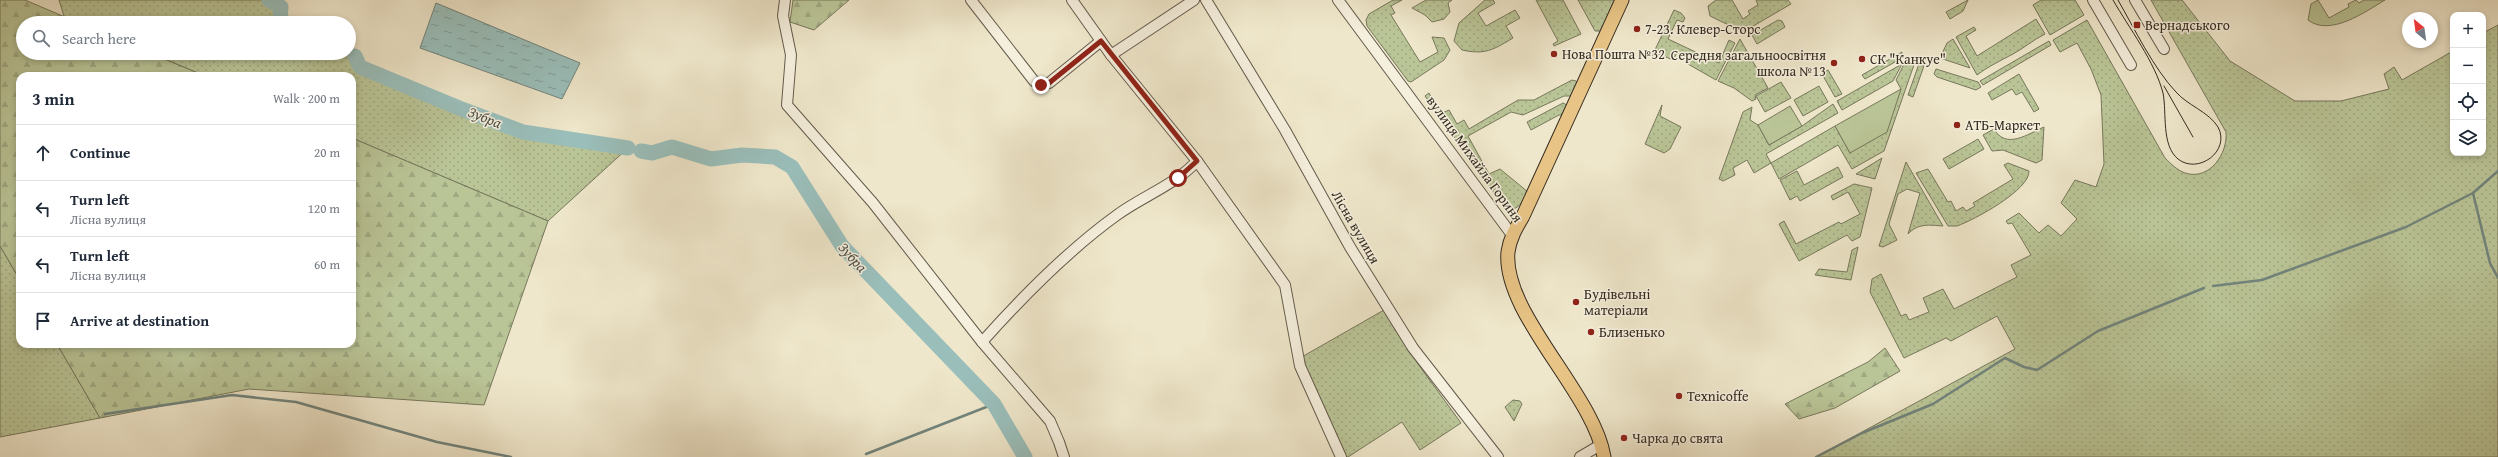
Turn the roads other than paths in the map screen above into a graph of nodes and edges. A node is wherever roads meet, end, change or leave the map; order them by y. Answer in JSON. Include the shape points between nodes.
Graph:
{"nodes":[{"id":1,"x":785,"y":0,"type":"edge"},
{"id":2,"x":971,"y":0,"type":"edge"},
{"id":3,"x":1072,"y":0,"type":"edge"},
{"id":4,"x":1194,"y":0,"type":"edge"},
{"id":5,"x":1206,"y":0,"type":"edge"},
{"id":6,"x":1338,"y":0,"type":"edge"},
{"id":7,"x":1622,"y":0,"type":"edge"},
{"id":8,"x":2093,"y":0,"type":"edge"},
{"id":9,"x":2135,"y":0,"type":"edge"},
{"id":10,"x":1101,"y":41,"type":"junction"},
{"id":11,"x":2164,"y":49,"type":"dead end"},
{"id":12,"x":1111,"y":55,"type":"junction"},
{"id":13,"x":2131,"y":65,"type":"dead end"},
{"id":14,"x":1197,"y":161,"type":"junction"},
{"id":15,"x":1512,"y":235,"type":"junction"},
{"id":16,"x":982,"y":342,"type":"junction"},
{"id":17,"x":1603,"y":451,"type":"edge"},
{"id":18,"x":1064,"y":457,"type":"edge"},
{"id":19,"x":1341,"y":457,"type":"edge"},
{"id":20,"x":1498,"y":457,"type":"edge"},
{"id":21,"x":1580,"y":457,"type":"edge"}],
"edges":[{"from":1,"to":16,"type":"street","via":[[783,16],[791,54],[787,105],[873,204]]},
{"from":2,"to":10,"type":"street","via":[[1034,81],[1041,85],[1049,83]]},
{"from":3,"to":10,"type":"street"},
{"from":4,"to":12,"type":"street"},
{"from":5,"to":20,"type":"street","name":"Лісна вулиця","via":[[1285,130],[1350,247],[1413,348]]},
{"from":6,"to":15,"type":"street","name":"вулиця Михайла Гориня"},
{"from":7,"to":15,"type":"main road"},
{"from":8,"to":13,"type":"street"},
{"from":9,"to":11,"type":"street"},
{"from":10,"to":12,"type":"street"},
{"from":12,"to":14,"type":"street"},
{"from":14,"to":16,"type":"street","via":[[1178,178],[1095,232],[1022,297]]},
{"from":14,"to":19,"type":"street","via":[[1285,285],[1300,366]]},
{"from":15,"to":17,"type":"main road","name":"вулиця Михайла Гориня","via":[[1508,254],[1520,304],[1556,361]]},
{"from":16,"to":18,"type":"street","via":[[1050,421]]},
{"from":17,"to":21,"type":"street"}]}
